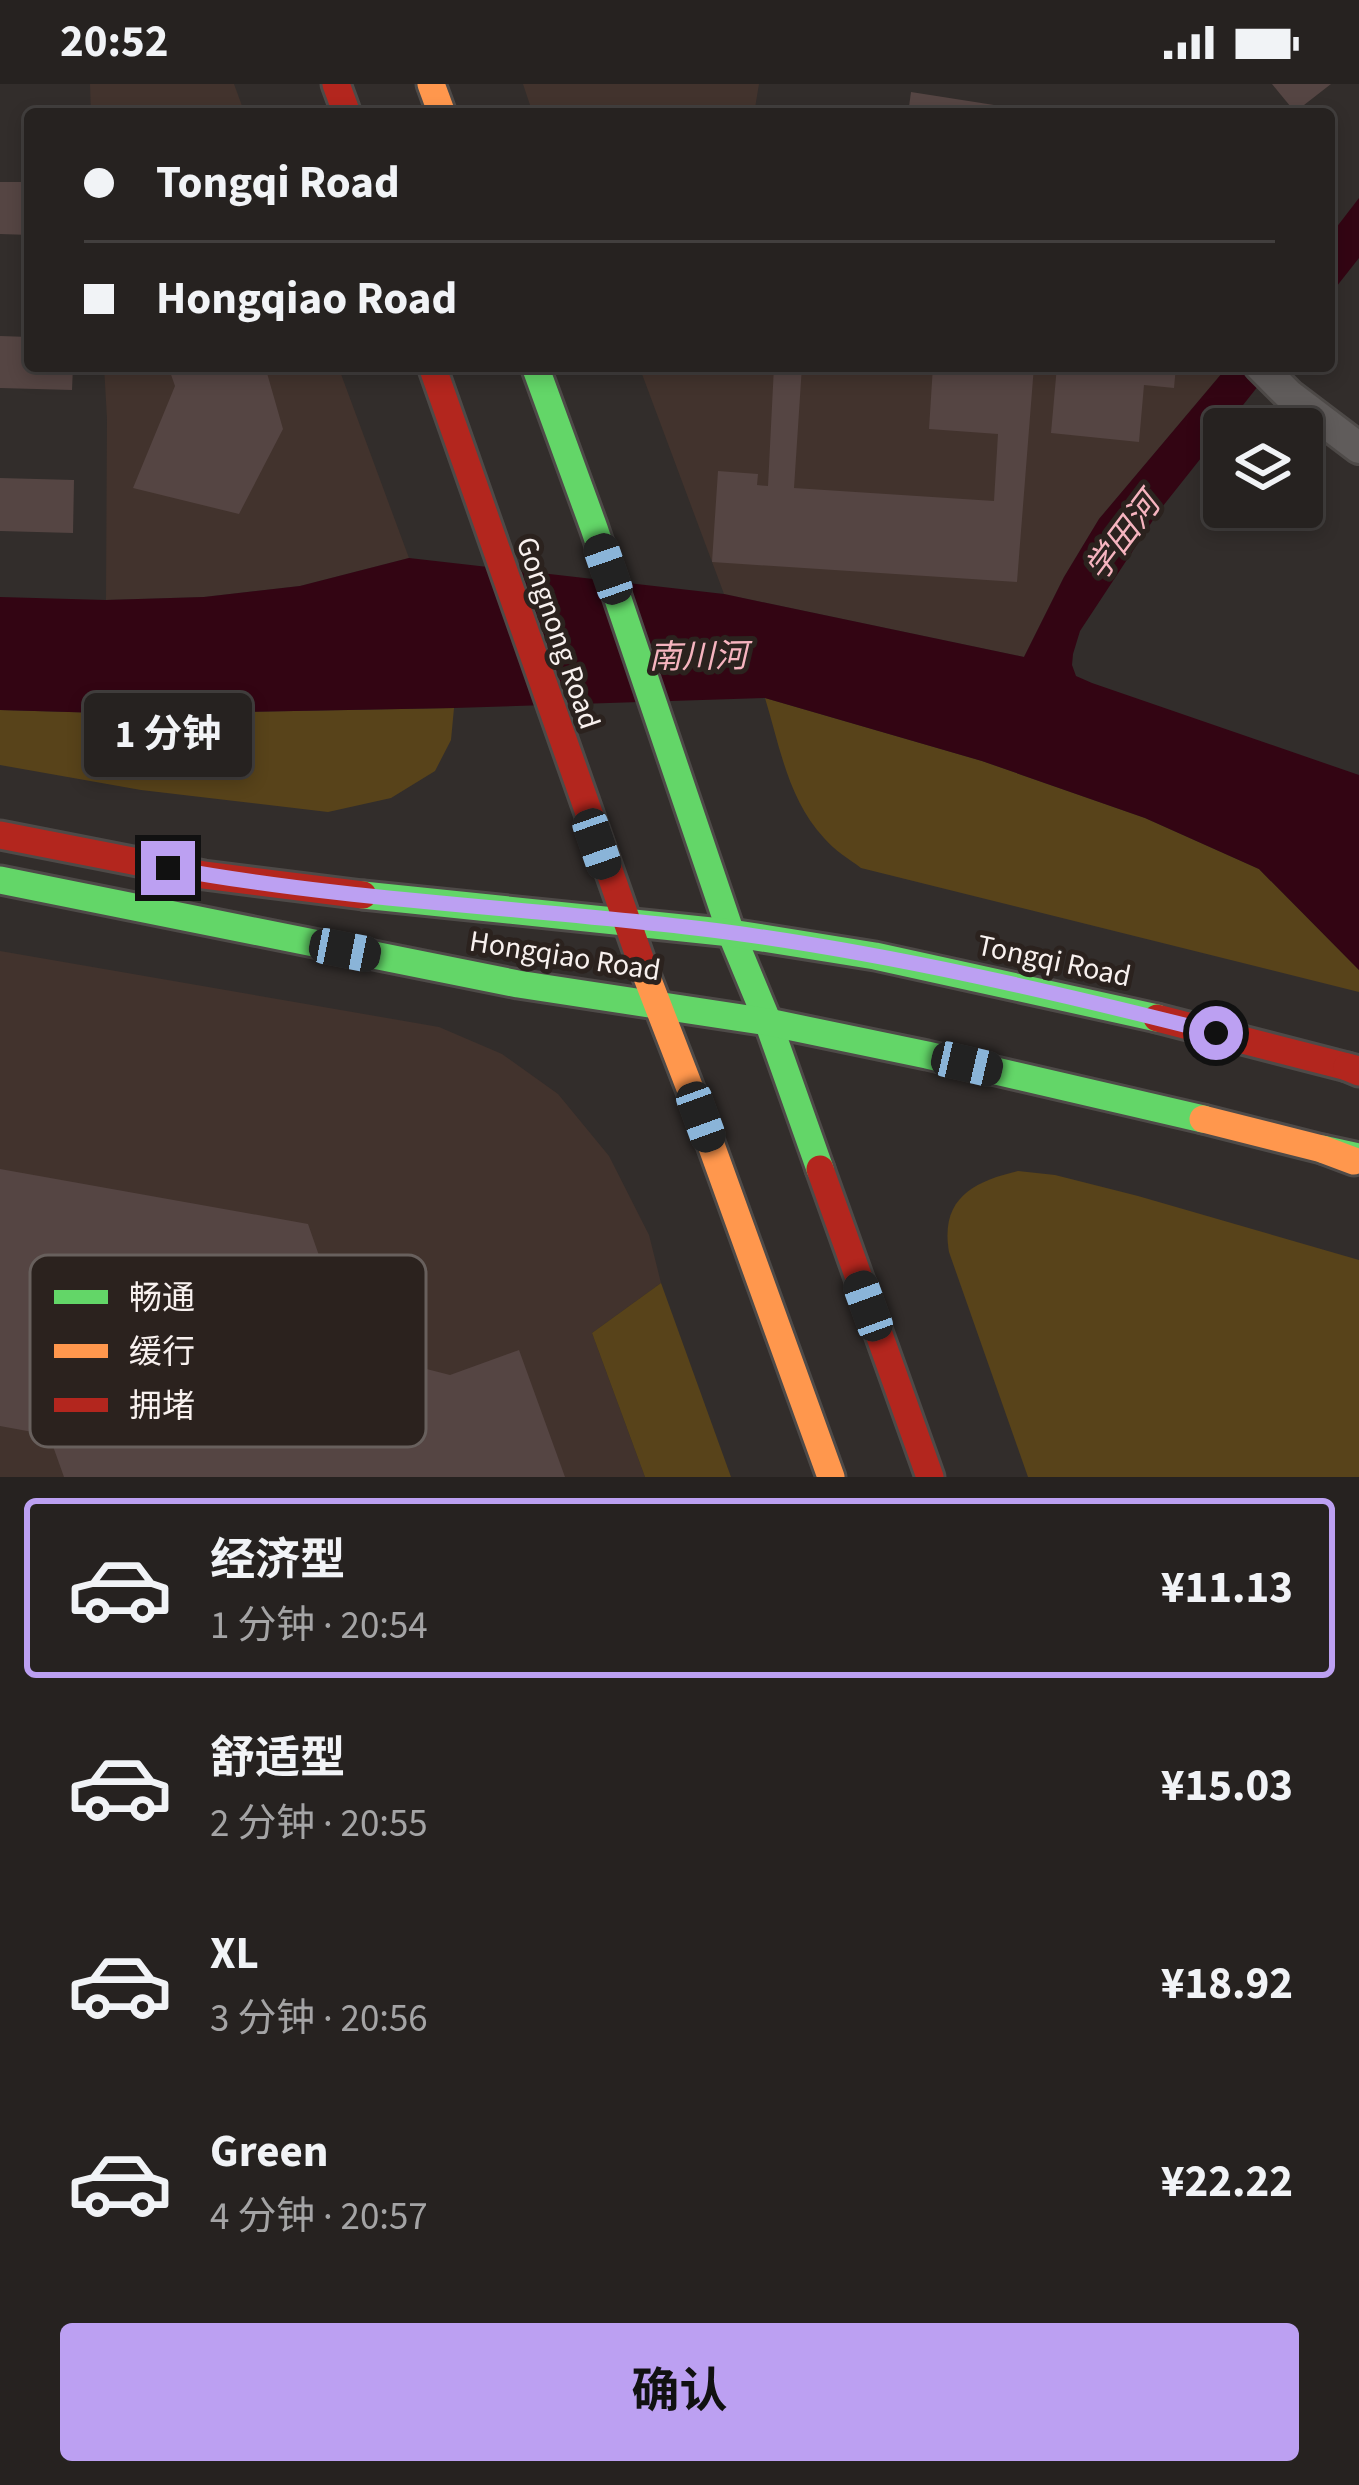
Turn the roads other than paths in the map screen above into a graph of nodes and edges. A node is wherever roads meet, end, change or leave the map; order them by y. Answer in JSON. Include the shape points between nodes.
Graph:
{"nodes":[{"id":1,"x":434,"y":372,"type":"edge"},
{"id":2,"x":537,"y":372,"type":"edge"},
{"id":3,"x":1266,"y":372,"type":"edge"},
{"id":4,"x":1359,"y":448,"type":"edge"},
{"id":5,"x":0,"y":835,"type":"edge"},
{"id":6,"x":0,"y":880,"type":"edge"},
{"id":7,"x":624,"y":920,"type":"junction"},
{"id":8,"x":731,"y":933,"type":"junction"},
{"id":9,"x":658,"y":1005,"type":"junction"},
{"id":10,"x":768,"y":1022,"type":"junction"},
{"id":11,"x":1355,"y":1070,"type":"edge"},
{"id":12,"x":1359,"y":1160,"type":"edge"},
{"id":13,"x":831,"y":1477,"type":"edge"},
{"id":14,"x":930,"y":1477,"type":"edge"}],
"edges":[{"from":1,"to":7,"type":"main road","name":"Gongnong Road"},
{"from":2,"to":8,"type":"main road"},
{"from":3,"to":4,"type":"street"},
{"from":5,"to":7,"type":"main road","name":"Hongqiao Road","via":[[204,874]]},
{"from":6,"to":9,"type":"main road","name":"Hongqiao Road"},
{"from":7,"to":8,"type":"main road","name":"Hongqiao Road"},
{"from":7,"to":9,"type":"main road","name":"Gongnong Road"},
{"from":8,"to":10,"type":"main road"},
{"from":8,"to":11,"type":"main road","name":"Tongqi Road","via":[[1128,1011]]},
{"from":9,"to":10,"type":"main road","name":"Hongqiao Road"},
{"from":9,"to":13,"type":"main road","name":"Gongnong Road"},
{"from":10,"to":12,"type":"main road","via":[[1087,1090]]},
{"from":10,"to":14,"type":"main road"}]}
